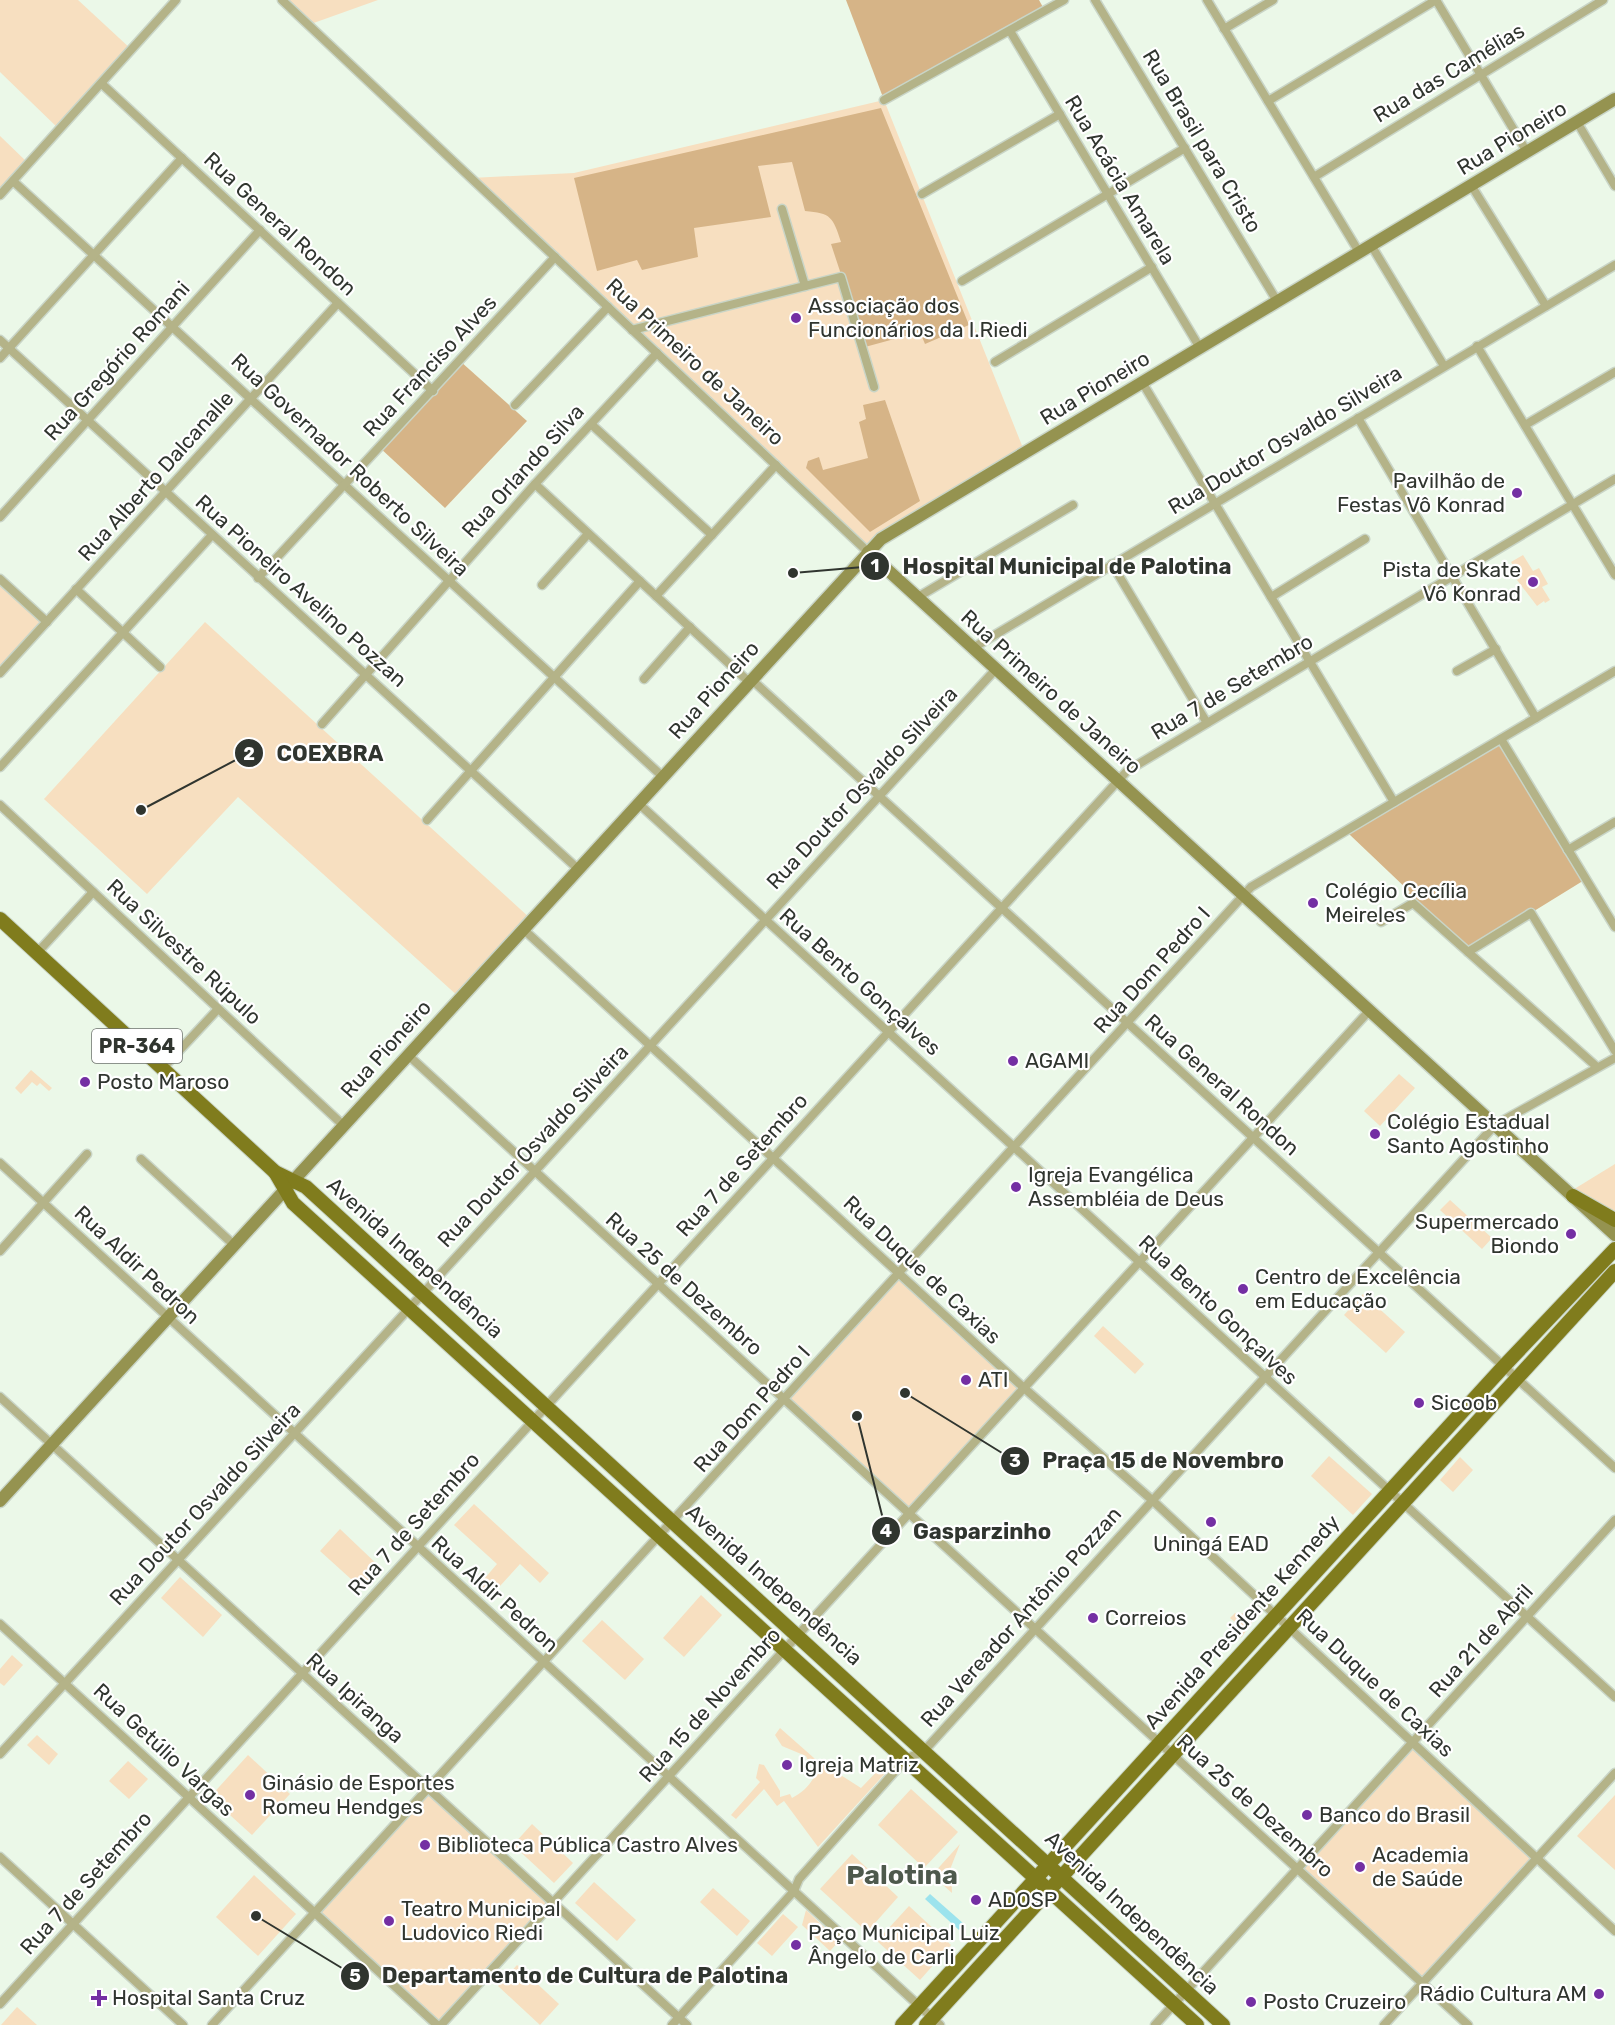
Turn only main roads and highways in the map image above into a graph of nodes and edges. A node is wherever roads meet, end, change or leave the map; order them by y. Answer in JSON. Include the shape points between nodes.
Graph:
{"nodes":[{"id":1,"x":0,"y":919,"type":"edge"},
{"id":2,"x":289,"y":1185,"type":"junction"},
{"id":3,"x":1572,"y":1196,"type":"road end"},
{"id":4,"x":1615,"y":1220,"type":"edge"},
{"id":5,"x":1615,"y":1250,"type":"edge"},
{"id":6,"x":1615,"y":1271,"type":"edge"},
{"id":7,"x":1102,"y":1806,"type":"junction"},
{"id":8,"x":989,"y":1810,"type":"junction"},
{"id":9,"x":1115,"y":1818,"type":"junction"},
{"id":10,"x":977,"y":1823,"type":"junction"},
{"id":11,"x":1048,"y":1864,"type":"junction"},
{"id":12,"x":1062,"y":1877,"type":"junction"},
{"id":13,"x":1036,"y":1878,"type":"junction"},
{"id":14,"x":1050,"y":1890,"type":"junction"},
{"id":15,"x":1122,"y":1932,"type":"junction"},
{"id":16,"x":982,"y":1937,"type":"junction"},
{"id":17,"x":1110,"y":1946,"type":"junction"},
{"id":18,"x":996,"y":1949,"type":"junction"},
{"id":19,"x":933,"y":2023,"type":"edge"},
{"id":20,"x":902,"y":2025,"type":"edge"},
{"id":21,"x":1197,"y":2025,"type":"edge"},
{"id":22,"x":1223,"y":2025,"type":"edge"}],
"edges":[{"from":1,"to":2,"type":"main road","number":"PR-364"},
{"from":2,"to":8,"type":"main road","name":"Avenida Independência","via":[[306,1187]]},
{"from":2,"to":10,"type":"main road","name":"Avenida Independência","via":[[292,1203]]},
{"from":3,"to":4,"type":"main road"},
{"from":5,"to":7,"type":"main road","name":"Avenida Presidente Kennedy"},
{"from":6,"to":9,"type":"main road","name":"Avenida Presidente Kennedy"},
{"from":7,"to":9,"type":"main road"},
{"from":7,"to":11,"type":"main road","name":"Avenida Presidente Kennedy"},
{"from":8,"to":10,"type":"main road"},
{"from":8,"to":11,"type":"main road","name":"Avenida Independência"},
{"from":9,"to":12,"type":"main road","name":"Avenida Presidente Kennedy"},
{"from":10,"to":13,"type":"main road","name":"Avenida Independência"},
{"from":11,"to":12,"type":"main road","name":"Avenida Independência"},
{"from":11,"to":13,"type":"main road","name":"Avenida Presidente Kennedy"},
{"from":12,"to":14,"type":"main road","name":"Avenida Presidente Kennedy"},
{"from":12,"to":15,"type":"main road","name":"Avenida Independência"},
{"from":13,"to":14,"type":"main road","name":"Avenida Independência"},
{"from":13,"to":16,"type":"main road","name":"Avenida Presidente Kennedy"},
{"from":14,"to":17,"type":"main road","name":"Avenida Independência"},
{"from":14,"to":18,"type":"main road","name":"Avenida Presidente Kennedy"},
{"from":15,"to":17,"type":"main road"},
{"from":15,"to":22,"type":"main road","name":"Avenida Independência"},
{"from":16,"to":18,"type":"main road"},
{"from":16,"to":20,"type":"main road","name":"Avenida Presidente Kennedy"},
{"from":17,"to":21,"type":"main road","name":"Avenida Independência"},
{"from":18,"to":19,"type":"main road","name":"Avenida Presidente Kennedy"}]}
